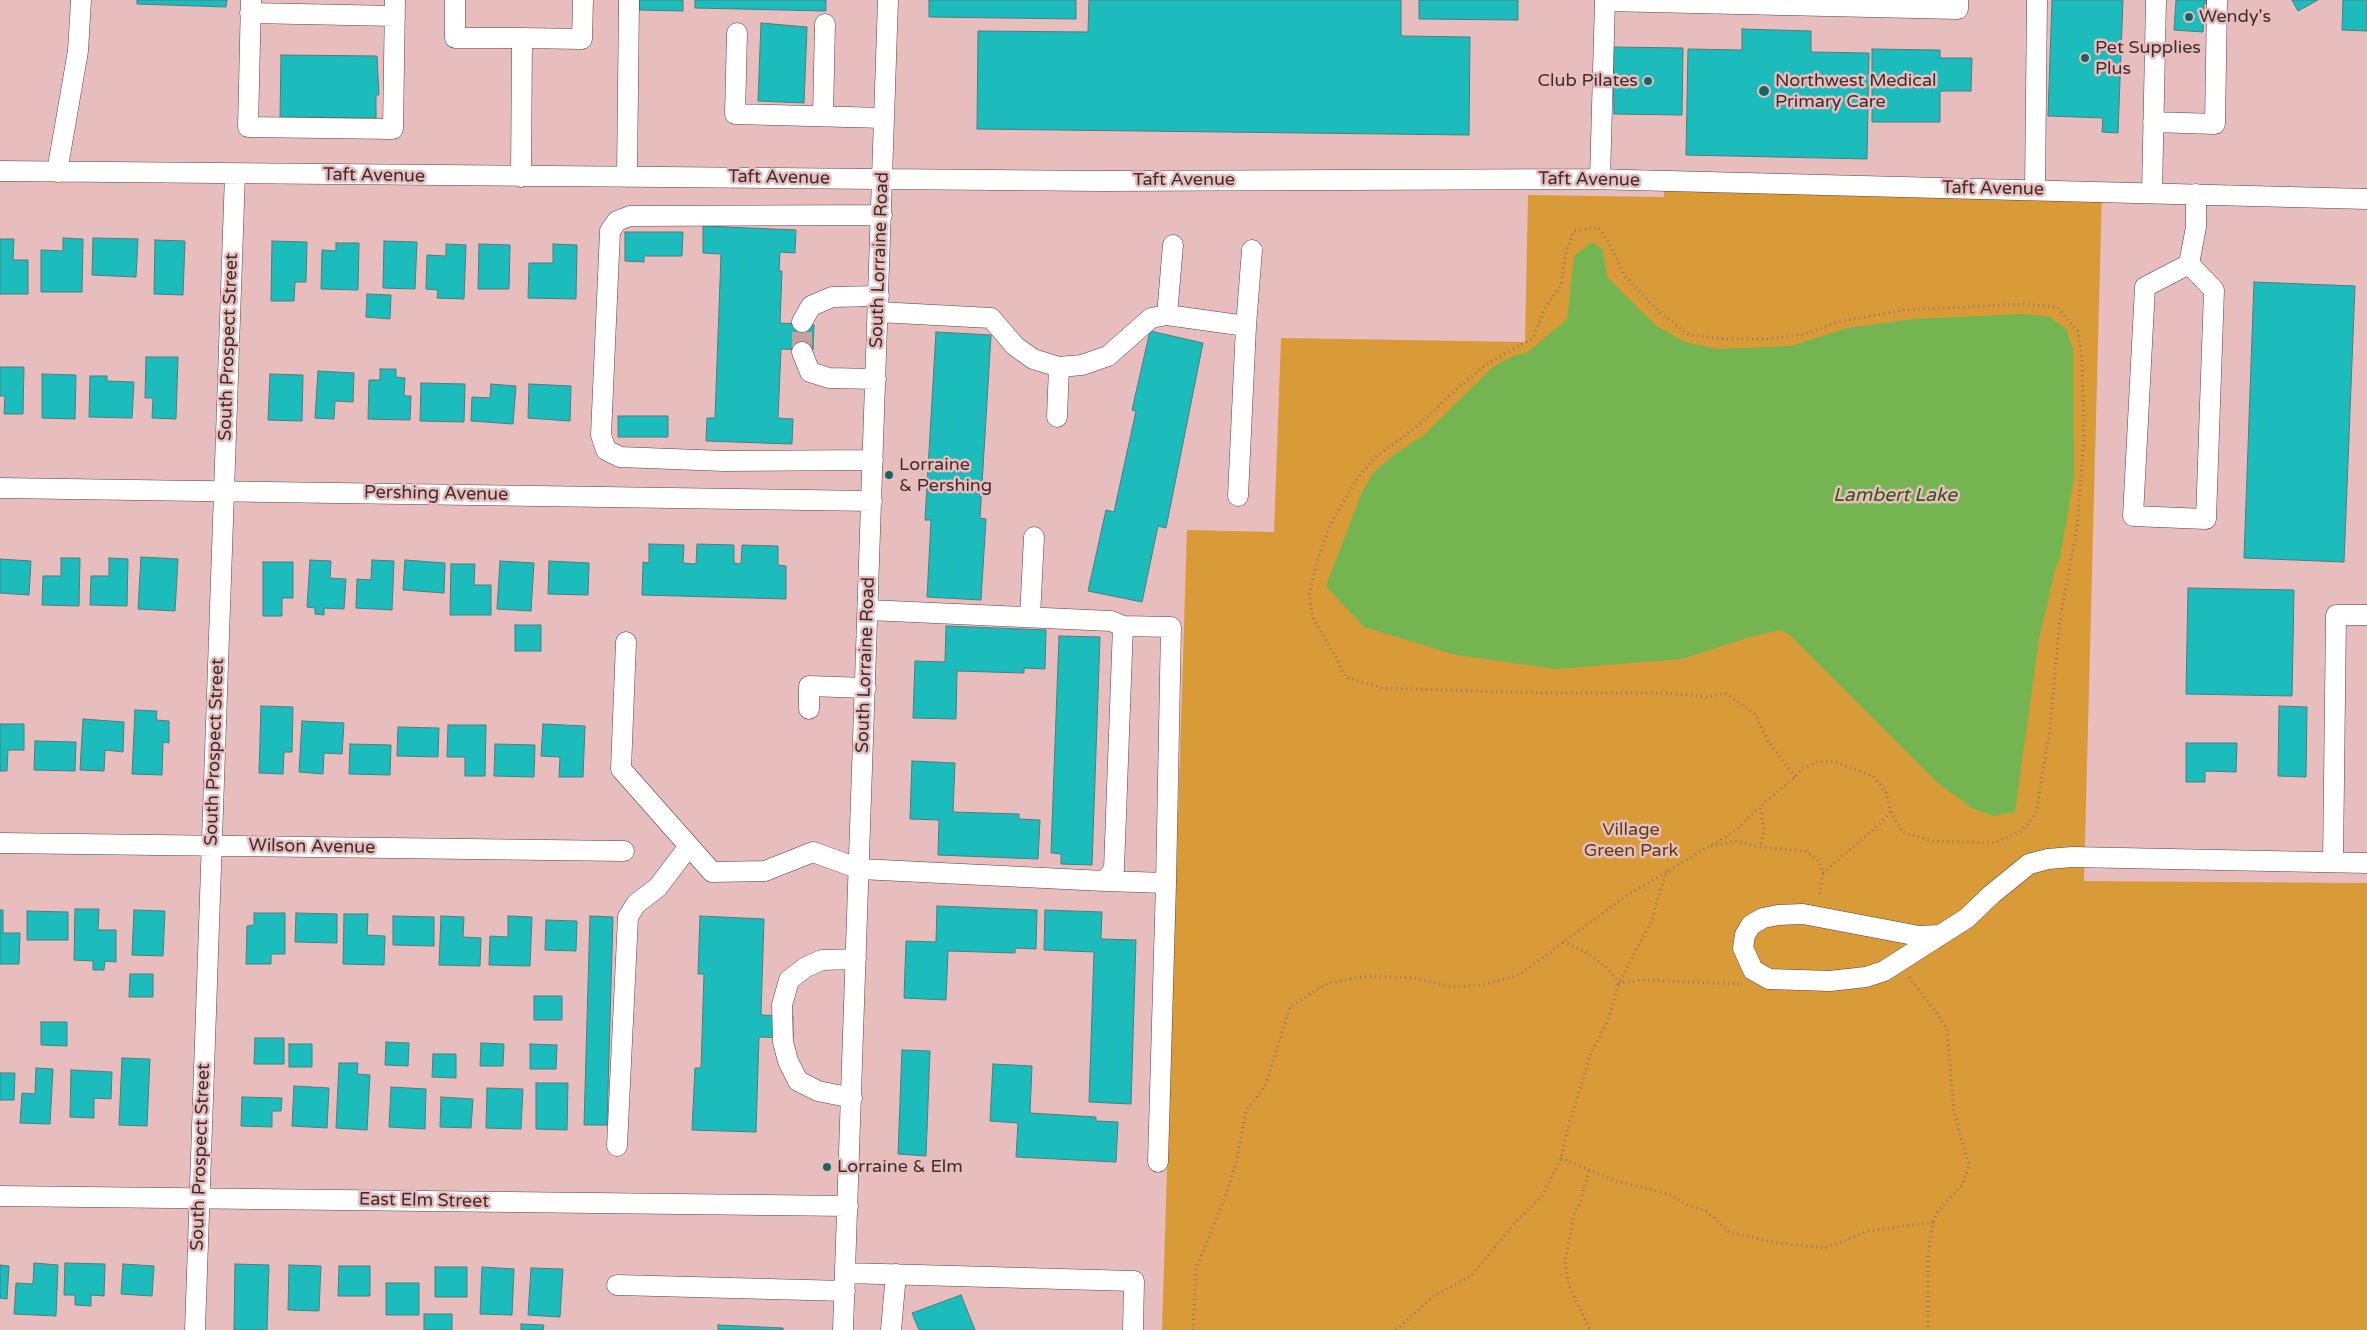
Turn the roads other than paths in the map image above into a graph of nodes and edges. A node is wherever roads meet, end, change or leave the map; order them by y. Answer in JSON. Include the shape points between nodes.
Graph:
{"nodes":[{"id":1,"x":81,"y":0,"type":"edge"},
{"id":2,"x":455,"y":0,"type":"edge"},
{"id":3,"x":583,"y":0,"type":"edge"},
{"id":4,"x":629,"y":0,"type":"edge"},
{"id":5,"x":888,"y":0,"type":"edge"},
{"id":6,"x":1958,"y":0,"type":"edge"},
{"id":7,"x":2037,"y":0,"type":"edge"},
{"id":8,"x":2156,"y":0,"type":"edge"},
{"id":9,"x":2217,"y":0,"type":"edge"},
{"id":10,"x":1605,"y":1,"type":"edge"},
{"id":11,"x":250,"y":6,"type":"edge"},
{"id":12,"x":395,"y":8,"type":"edge"},
{"id":13,"x":825,"y":24,"type":"dead end"},
{"id":14,"x":737,"y":33,"type":"dead end"},
{"id":15,"x":522,"y":38,"type":"junction"},
{"id":16,"x":823,"y":116,"type":"junction"},
{"id":17,"x":884,"y":118,"type":"junction"},
{"id":18,"x":2153,"y":122,"type":"junction"},
{"id":19,"x":0,"y":172,"type":"edge"},
{"id":20,"x":57,"y":172,"type":"junction"},
{"id":21,"x":235,"y":174,"type":"junction"},
{"id":22,"x":521,"y":177,"type":"junction"},
{"id":23,"x":627,"y":177,"type":"junction"},
{"id":24,"x":883,"y":179,"type":"junction"},
{"id":25,"x":1600,"y":179,"type":"junction"},
{"id":26,"x":2035,"y":190,"type":"junction"},
{"id":27,"x":2152,"y":193,"type":"junction"},
{"id":28,"x":2196,"y":194,"type":"junction"},
{"id":29,"x":2367,"y":199,"type":"edge"},
{"id":30,"x":882,"y":215,"type":"junction"},
{"id":31,"x":1174,"y":245,"type":"dead end"},
{"id":32,"x":1252,"y":250,"type":"dead end"},
{"id":33,"x":2189,"y":264,"type":"junction"},
{"id":34,"x":878,"y":304,"type":"junction"},
{"id":35,"x":1167,"y":316,"type":"junction"},
{"id":36,"x":802,"y":322,"type":"tunnel mouth"},
{"id":37,"x":1246,"y":326,"type":"junction"},
{"id":38,"x":802,"y":352,"type":"tunnel mouth"},
{"id":39,"x":1060,"y":367,"type":"junction"},
{"id":40,"x":876,"y":379,"type":"junction"},
{"id":41,"x":1058,"y":417,"type":"dead end"},
{"id":42,"x":873,"y":460,"type":"junction"},
{"id":43,"x":0,"y":488,"type":"edge"},
{"id":44,"x":224,"y":491,"type":"junction"},
{"id":45,"x":1238,"y":496,"type":"dead end"},
{"id":46,"x":872,"y":501,"type":"junction"},
{"id":47,"x":1034,"y":537,"type":"dead end"},
{"id":48,"x":868,"y":610,"type":"junction"},
{"id":49,"x":2367,"y":615,"type":"edge"},
{"id":50,"x":1030,"y":617,"type":"junction"},
{"id":51,"x":1123,"y":626,"type":"junction"},
{"id":52,"x":626,"y":642,"type":"dead end"},
{"id":53,"x":866,"y":688,"type":"junction"},
{"id":54,"x":808,"y":709,"type":"dead end"},
{"id":55,"x":0,"y":843,"type":"edge"},
{"id":56,"x":212,"y":846,"type":"junction"},
{"id":57,"x":689,"y":846,"type":"junction"},
{"id":58,"x":624,"y":851,"type":"dead end"},
{"id":59,"x":2333,"y":862,"type":"junction"},
{"id":60,"x":2367,"y":863,"type":"edge"},
{"id":61,"x":860,"y":869,"type":"junction"},
{"id":62,"x":1105,"y":881,"type":"junction"},
{"id":63,"x":1166,"y":883,"type":"junction"},
{"id":64,"x":1940,"y":935,"type":"junction"},
{"id":65,"x":856,"y":959,"type":"junction"},
{"id":66,"x":852,"y":1098,"type":"junction"},
{"id":67,"x":617,"y":1146,"type":"dead end"},
{"id":68,"x":1158,"y":1162,"type":"dead end"},
{"id":69,"x":0,"y":1196,"type":"edge"},
{"id":70,"x":200,"y":1199,"type":"junction"},
{"id":71,"x":848,"y":1206,"type":"junction"},
{"id":72,"x":896,"y":1274,"type":"junction"},
{"id":73,"x":845,"y":1282,"type":"junction"},
{"id":74,"x":617,"y":1285,"type":"dead end"},
{"id":75,"x":196,"y":1330,"type":"edge"},
{"id":76,"x":844,"y":1330,"type":"edge"},
{"id":77,"x":891,"y":1330,"type":"edge"},
{"id":78,"x":1132,"y":1330,"type":"edge"}],
"edges":[{"from":1,"to":20,"type":"street","via":[[78,51]]},
{"from":2,"to":15,"type":"street","via":[[455,38]]},
{"from":3,"to":15,"type":"street","via":[[582,39]]},
{"from":4,"to":23,"type":"street"},
{"from":5,"to":17,"type":"street","name":"South Lorraine Road"},
{"from":6,"to":10,"type":"street","via":[[1958,9]]},
{"from":7,"to":26,"type":"street"},
{"from":8,"to":18,"type":"street"},
{"from":9,"to":18,"type":"street","via":[[2215,124]]},
{"from":10,"to":25,"type":"street"},
{"from":11,"to":12,"type":"street"},
{"from":11,"to":12,"type":"street","via":[[248,127],[393,129]]},
{"from":13,"to":16,"type":"street"},
{"from":14,"to":16,"type":"street","via":[[735,114]]},
{"from":15,"to":22,"type":"street"},
{"from":16,"to":17,"type":"street"},
{"from":17,"to":24,"type":"street","name":"South Lorraine Road"},
{"from":18,"to":27,"type":"street"},
{"from":19,"to":20,"type":"street","name":"Taft Avenue"},
{"from":20,"to":21,"type":"street","name":"Taft Avenue"},
{"from":21,"to":22,"type":"street","name":"Taft Avenue"},
{"from":21,"to":44,"type":"street","name":"South Prospect Street"},
{"from":22,"to":23,"type":"street","name":"Taft Avenue"},
{"from":23,"to":24,"type":"street","name":"Taft Avenue"},
{"from":24,"to":25,"type":"street","name":"Taft Avenue"},
{"from":24,"to":30,"type":"street","name":"South Lorraine Road"},
{"from":25,"to":26,"type":"street","name":"Taft Avenue"},
{"from":26,"to":27,"type":"street","name":"Taft Avenue"},
{"from":27,"to":28,"type":"street","name":"Taft Avenue"},
{"from":28,"to":29,"type":"street","name":"Taft Avenue"},
{"from":28,"to":33,"type":"street","via":[[2196,227]]},
{"from":30,"to":34,"type":"street","name":"South Lorraine Road"},
{"from":30,"to":42,"type":"street","via":[[630,216],[617,220],[610,231],[601,435],[606,450],[620,457]]},
{"from":31,"to":35,"type":"street"},
{"from":32,"to":37,"type":"street"},
{"from":33,"to":33,"type":"street","via":[[2145,287],[2133,516],[2206,519],[2214,290]]},
{"from":34,"to":36,"type":"street","via":[[832,297],[811,306]]},
{"from":34,"to":39,"type":"street","via":[[991,318],[1027,355]]},
{"from":34,"to":40,"type":"street","name":"South Lorraine Road"},
{"from":35,"to":37,"type":"street"},
{"from":35,"to":39,"type":"street","via":[[1152,318],[1108,356],[1082,365]]},
{"from":37,"to":45,"type":"street"},
{"from":38,"to":40,"type":"street","via":[[810,372],[829,378]]},
{"from":39,"to":41,"type":"street"},
{"from":40,"to":42,"type":"street","name":"South Lorraine Road"},
{"from":42,"to":46,"type":"street","name":"South Lorraine Road"},
{"from":43,"to":44,"type":"street","name":"Pershing Avenue"},
{"from":44,"to":46,"type":"street","name":"Pershing Avenue"},
{"from":44,"to":56,"type":"street","name":"South Prospect Street"},
{"from":46,"to":48,"type":"street","name":"South Lorraine Road"},
{"from":47,"to":50,"type":"street"},
{"from":48,"to":50,"type":"street"},
{"from":48,"to":53,"type":"street","name":"South Lorraine Road"},
{"from":49,"to":59,"type":"street","via":[[2336,615]]},
{"from":50,"to":51,"type":"street","via":[[1111,621]]},
{"from":51,"to":62,"type":"street","via":[[1114,869]]},
{"from":51,"to":63,"type":"street","via":[[1171,627]]},
{"from":52,"to":57,"type":"street","via":[[621,769]]},
{"from":53,"to":54,"type":"street","via":[[809,686]]},
{"from":53,"to":61,"type":"street","name":"South Lorraine Road"},
{"from":55,"to":56,"type":"street","name":"Wilson Avenue"},
{"from":56,"to":58,"type":"street","name":"Wilson Avenue"},
{"from":56,"to":70,"type":"street","name":"South Prospect Street"},
{"from":57,"to":61,"type":"street","via":[[712,872],[765,872],[813,852]]},
{"from":57,"to":67,"type":"street","via":[[658,887],[636,904],[628,917]]},
{"from":59,"to":60,"type":"street"},
{"from":59,"to":64,"type":"street","via":[[2048,859],[2029,864],[1967,918]]},
{"from":61,"to":62,"type":"street"},
{"from":61,"to":65,"type":"street","name":"South Lorraine Road"},
{"from":62,"to":63,"type":"street"},
{"from":63,"to":68,"type":"street"},
{"from":64,"to":64,"type":"street","via":[[1884,972],[1830,981],[1769,979],[1753,970],[1743,948],[1751,925],[1778,915],[1803,914],[1919,936]]},
{"from":65,"to":66,"type":"street","name":"South Lorraine Road"},
{"from":65,"to":66,"type":"street","via":[[822,960],[806,967],[789,980],[782,1005],[783,1042],[798,1081],[818,1091]]},
{"from":66,"to":71,"type":"street","name":"South Lorraine Road"},
{"from":69,"to":70,"type":"street","name":"East Elm Street"},
{"from":70,"to":71,"type":"street","name":"East Elm Street"},
{"from":70,"to":75,"type":"street","name":"South Prospect Street"},
{"from":71,"to":73,"type":"street","name":"South Lorraine Road"},
{"from":72,"to":73,"type":"street"},
{"from":72,"to":77,"type":"street"},
{"from":72,"to":78,"type":"street","via":[[1134,1281]]},
{"from":73,"to":74,"type":"street"},
{"from":73,"to":76,"type":"street","name":"South Lorraine Road"}]}
